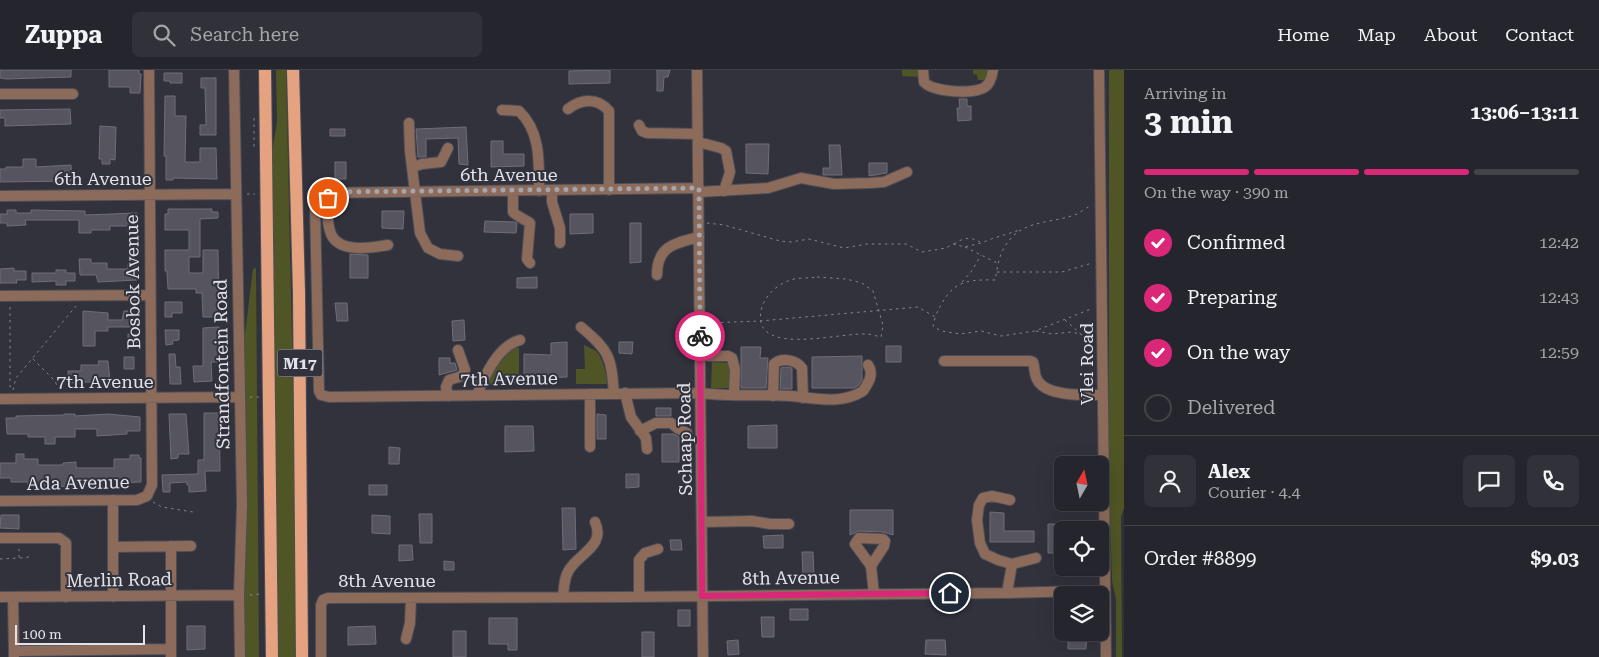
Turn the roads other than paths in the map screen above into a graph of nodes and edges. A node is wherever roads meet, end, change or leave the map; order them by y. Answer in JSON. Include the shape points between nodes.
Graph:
{"nodes":[{"id":1,"x":148,"y":70,"type":"edge"},
{"id":2,"x":234,"y":70,"type":"edge"},
{"id":3,"x":265,"y":70,"type":"edge"},
{"id":4,"x":293,"y":70,"type":"edge"},
{"id":5,"x":697,"y":70,"type":"edge"},
{"id":6,"x":923,"y":70,"type":"edge"},
{"id":7,"x":993,"y":70,"type":"edge"},
{"id":8,"x":1099,"y":70,"type":"edge"},
{"id":9,"x":0,"y":94,"type":"edge"},
{"id":10,"x":73,"y":94,"type":"dead end"},
{"id":11,"x":568,"y":109,"type":"dead end"},
{"id":12,"x":502,"y":110,"type":"dead end"},
{"id":13,"x":409,"y":123,"type":"dead end"},
{"id":14,"x":639,"y":125,"type":"dead end"},
{"id":15,"x":698,"y":138,"type":"junction"},
{"id":16,"x":448,"y":148,"type":"dead end"},
{"id":17,"x":412,"y":167,"type":"junction"},
{"id":18,"x":907,"y":172,"type":"dead end"},
{"id":19,"x":552,"y":190,"type":"junction"},
{"id":20,"x":609,"y":190,"type":"junction"},
{"id":21,"x":699,"y":190,"type":"junction"},
{"id":22,"x":513,"y":191,"type":"junction"},
{"id":23,"x":539,"y":191,"type":"junction"},
{"id":24,"x":724,"y":191,"type":"junction"},
{"id":25,"x":416,"y":192,"type":"junction"},
{"id":26,"x":236,"y":194,"type":"junction"},
{"id":27,"x":324,"y":194,"type":"junction"},
{"id":28,"x":149,"y":195,"type":"junction"},
{"id":29,"x":0,"y":196,"type":"edge"},
{"id":30,"x":699,"y":237,"type":"junction"},
{"id":31,"x":560,"y":243,"type":"dead end"},
{"id":32,"x":388,"y":245,"type":"dead end"},
{"id":33,"x":458,"y":256,"type":"dead end"},
{"id":34,"x":530,"y":263,"type":"dead end"},
{"id":35,"x":657,"y":275,"type":"dead end"},
{"id":36,"x":150,"y":295,"type":"junction"},
{"id":37,"x":5,"y":296,"type":"edge"},
{"id":38,"x":581,"y":327,"type":"dead end"},
{"id":39,"x":520,"y":340,"type":"dead end"},
{"id":40,"x":458,"y":350,"type":"dead end"},
{"id":41,"x":700,"y":356,"type":"junction"},
{"id":42,"x":944,"y":361,"type":"dead end"},
{"id":43,"x":868,"y":365,"type":"dead end"},
{"id":44,"x":701,"y":393,"type":"junction"},
{"id":45,"x":590,"y":394,"type":"junction"},
{"id":46,"x":614,"y":394,"type":"junction"},
{"id":47,"x":626,"y":394,"type":"junction"},
{"id":48,"x":477,"y":395,"type":"junction"},
{"id":49,"x":734,"y":395,"type":"junction"},
{"id":50,"x":1103,"y":395,"type":"junction"},
{"id":51,"x":448,"y":396,"type":"junction"},
{"id":52,"x":773,"y":396,"type":"junction"},
{"id":53,"x":240,"y":397,"type":"junction"},
{"id":54,"x":151,"y":398,"type":"junction"},
{"id":55,"x":803,"y":398,"type":"junction"},
{"id":56,"x":5,"y":399,"type":"edge"},
{"id":57,"x":640,"y":431,"type":"junction"},
{"id":58,"x":687,"y":437,"type":"dead end"},
{"id":59,"x":590,"y":447,"type":"dead end"},
{"id":60,"x":647,"y":449,"type":"dead end"},
{"id":61,"x":113,"y":500,"type":"junction"},
{"id":62,"x":1010,"y":500,"type":"dead end"},
{"id":63,"x":0,"y":501,"type":"edge"},
{"id":64,"x":595,"y":522,"type":"dead end"},
{"id":65,"x":702,"y":522,"type":"junction"},
{"id":66,"x":789,"y":524,"type":"dead end"},
{"id":67,"x":0,"y":538,"type":"edge"},
{"id":68,"x":171,"y":546,"type":"junction"},
{"id":69,"x":191,"y":546,"type":"dead end"},
{"id":70,"x":114,"y":547,"type":"junction"},
{"id":71,"x":658,"y":549,"type":"dead end"},
{"id":72,"x":1036,"y":558,"type":"dead end"},
{"id":73,"x":1012,"y":564,"type":"junction"},
{"id":74,"x":871,"y":566,"type":"dead end"},
{"id":75,"x":1105,"y":586,"type":"edge"},
{"id":76,"x":1054,"y":591,"type":"edge"},
{"id":77,"x":1007,"y":593,"type":"junction"},
{"id":78,"x":874,"y":594,"type":"junction"},
{"id":79,"x":239,"y":595,"type":"junction"},
{"id":80,"x":171,"y":596,"type":"junction"},
{"id":81,"x":639,"y":596,"type":"junction"},
{"id":82,"x":702,"y":596,"type":"junction"},
{"id":83,"x":0,"y":597,"type":"edge"},
{"id":84,"x":13,"y":597,"type":"junction"},
{"id":85,"x":66,"y":597,"type":"junction"},
{"id":86,"x":113,"y":597,"type":"junction"},
{"id":87,"x":563,"y":597,"type":"junction"},
{"id":88,"x":411,"y":598,"type":"junction"},
{"id":89,"x":406,"y":639,"type":"dead end"},
{"id":90,"x":1106,"y":641,"type":"edge"},
{"id":91,"x":171,"y":653,"type":"edge"},
{"id":92,"x":14,"y":654,"type":"edge"},
{"id":93,"x":240,"y":657,"type":"edge"},
{"id":94,"x":272,"y":657,"type":"edge"},
{"id":95,"x":302,"y":657,"type":"edge"},
{"id":96,"x":322,"y":657,"type":"edge"},
{"id":97,"x":703,"y":657,"type":"edge"},
{"id":98,"x":1106,"y":657,"type":"edge"}],
"edges":[{"from":1,"to":28,"type":"street","name":"Bosbok Avenue"},
{"from":2,"to":26,"type":"street","name":"Strandfontein Road"},
{"from":3,"to":94,"type":"main road","number":"M17"},
{"from":4,"to":95,"type":"main road","number":"M17","via":[[299,293]]},
{"from":5,"to":15,"type":"street","name":"Schaap Road"},
{"from":6,"to":7,"type":"street","via":[[924,82],[929,87],[972,92],[988,84]]},
{"from":8,"to":50,"type":"street","name":"Vlei Road"},
{"from":9,"to":10,"type":"street"},
{"from":11,"to":20,"type":"street","via":[[577,102],[593,102],[602,104],[609,111]]},
{"from":12,"to":23,"type":"street","via":[[519,111],[528,119],[538,144]]},
{"from":13,"to":17,"type":"street"},
{"from":14,"to":15,"type":"street","via":[[647,133]]},
{"from":15,"to":21,"type":"street","name":"Schaap Road"},
{"from":15,"to":24,"type":"street","via":[[726,151],[730,172]]},
{"from":16,"to":17,"type":"street","via":[[441,162]]},
{"from":17,"to":25,"type":"street"},
{"from":18,"to":24,"type":"street","name":"6th Avenue","via":[[871,183],[834,184],[801,178],[768,188]]},
{"from":19,"to":20,"type":"street","name":"6th Avenue"},
{"from":19,"to":23,"type":"street","name":"6th Avenue"},
{"from":19,"to":31,"type":"street"},
{"from":20,"to":21,"type":"street","name":"6th Avenue"},
{"from":21,"to":24,"type":"street","name":"6th Avenue"},
{"from":21,"to":30,"type":"street","name":"Schaap Road"},
{"from":22,"to":23,"type":"street","name":"6th Avenue"},
{"from":22,"to":25,"type":"street","name":"6th Avenue"},
{"from":22,"to":34,"type":"street","via":[[514,212],[530,223],[527,259]]},
{"from":25,"to":27,"type":"street","name":"6th Avenue"},
{"from":25,"to":33,"type":"street","via":[[423,242],[440,254]]},
{"from":26,"to":28,"type":"street","name":"6th Avenue"},
{"from":26,"to":53,"type":"street","name":"Strandfontein Road"},
{"from":27,"to":32,"type":"street","via":[[330,232],[338,243],[372,248]]},
{"from":27,"to":51,"type":"street","name":"7th Avenue","via":[[315,205],[319,391],[329,397]]},
{"from":28,"to":29,"type":"street","name":"6th Avenue"},
{"from":28,"to":36,"type":"street","name":"Bosbok Avenue"},
{"from":30,"to":35,"type":"street","via":[[667,247],[660,256]]},
{"from":30,"to":41,"type":"street","name":"Schaap Road"},
{"from":36,"to":37,"type":"street"},
{"from":36,"to":54,"type":"street","name":"Bosbok Avenue"},
{"from":38,"to":46,"type":"street","via":[[605,350]]},
{"from":39,"to":48,"type":"street","via":[[508,345],[492,364]]},
{"from":40,"to":51,"type":"street","via":[[465,370],[462,376],[449,380]]},
{"from":41,"to":44,"type":"street","name":"Schaap Road"},
{"from":41,"to":49,"type":"street","via":[[732,358]]},
{"from":42,"to":50,"type":"street","via":[[1030,361],[1038,381],[1047,389]]},
{"from":43,"to":55,"type":"street","name":"7th Avenue","via":[[871,378],[858,395],[828,400]]},
{"from":44,"to":47,"type":"street","name":"7th Avenue"},
{"from":44,"to":49,"type":"street","name":"7th Avenue"},
{"from":44,"to":65,"type":"street","name":"Schaap Road"},
{"from":45,"to":46,"type":"street","name":"7th Avenue"},
{"from":45,"to":48,"type":"street","name":"7th Avenue"},
{"from":45,"to":59,"type":"street"},
{"from":46,"to":47,"type":"street","name":"7th Avenue"},
{"from":47,"to":57,"type":"street","via":[[631,417]]},
{"from":48,"to":51,"type":"street","name":"7th Avenue"},
{"from":49,"to":52,"type":"street","name":"7th Avenue"},
{"from":50,"to":75,"type":"street","name":"Vlei Road"},
{"from":52,"to":55,"type":"street","name":"7th Avenue"},
{"from":52,"to":55,"type":"street","via":[[774,364],[792,361],[802,368]]},
{"from":53,"to":54,"type":"street","name":"7th Avenue"},
{"from":53,"to":79,"type":"street","name":"Strandfontein Road","via":[[242,505]]},
{"from":54,"to":56,"type":"street","name":"7th Avenue"},
{"from":54,"to":61,"type":"street","name":"Ada Avenue","via":[[152,485],[146,496],[137,500]]},
{"from":57,"to":58,"type":"street","via":[[656,423],[671,423]]},
{"from":57,"to":60,"type":"street","via":[[646,438]]},
{"from":61,"to":63,"type":"street","name":"Ada Avenue"},
{"from":61,"to":70,"type":"street"},
{"from":62,"to":73,"type":"street","via":[[992,496],[983,498],[977,520],[980,544],[986,554]]},
{"from":64,"to":87,"type":"street","via":[[597,540],[569,568]]},
{"from":65,"to":66,"type":"street"},
{"from":65,"to":82,"type":"street","name":"Schaap Road"},
{"from":67,"to":85,"type":"street","via":[[63,540],[66,543]]},
{"from":68,"to":69,"type":"street"},
{"from":68,"to":70,"type":"street"},
{"from":68,"to":80,"type":"street"},
{"from":70,"to":86,"type":"street"},
{"from":71,"to":81,"type":"street","via":[[644,553],[639,560]]},
{"from":72,"to":73,"type":"street"},
{"from":73,"to":77,"type":"street"},
{"from":74,"to":78,"type":"street"},
{"from":76,"to":77,"type":"street","name":"8th Avenue"},
{"from":77,"to":78,"type":"street","name":"8th Avenue"},
{"from":78,"to":82,"type":"street","name":"8th Avenue"},
{"from":79,"to":80,"type":"street","name":"Merlin Road"},
{"from":79,"to":93,"type":"street","name":"Strandfontein Road"},
{"from":80,"to":86,"type":"street","name":"Merlin Road"},
{"from":80,"to":91,"type":"street"},
{"from":81,"to":82,"type":"street","name":"8th Avenue"},
{"from":81,"to":87,"type":"street","name":"8th Avenue"},
{"from":82,"to":97,"type":"street","name":"Schaap Road"},
{"from":83,"to":84,"type":"street","name":"Merlin Road"},
{"from":84,"to":85,"type":"street","name":"Merlin Road"},
{"from":84,"to":92,"type":"street"},
{"from":85,"to":86,"type":"street","name":"Merlin Road"},
{"from":87,"to":88,"type":"street","name":"8th Avenue"},
{"from":88,"to":89,"type":"street"},
{"from":88,"to":96,"type":"street","name":"8th Avenue","via":[[323,600]]},
{"from":90,"to":98,"type":"street","name":"Vlei Road"},
{"from":91,"to":92,"type":"street"}]}
